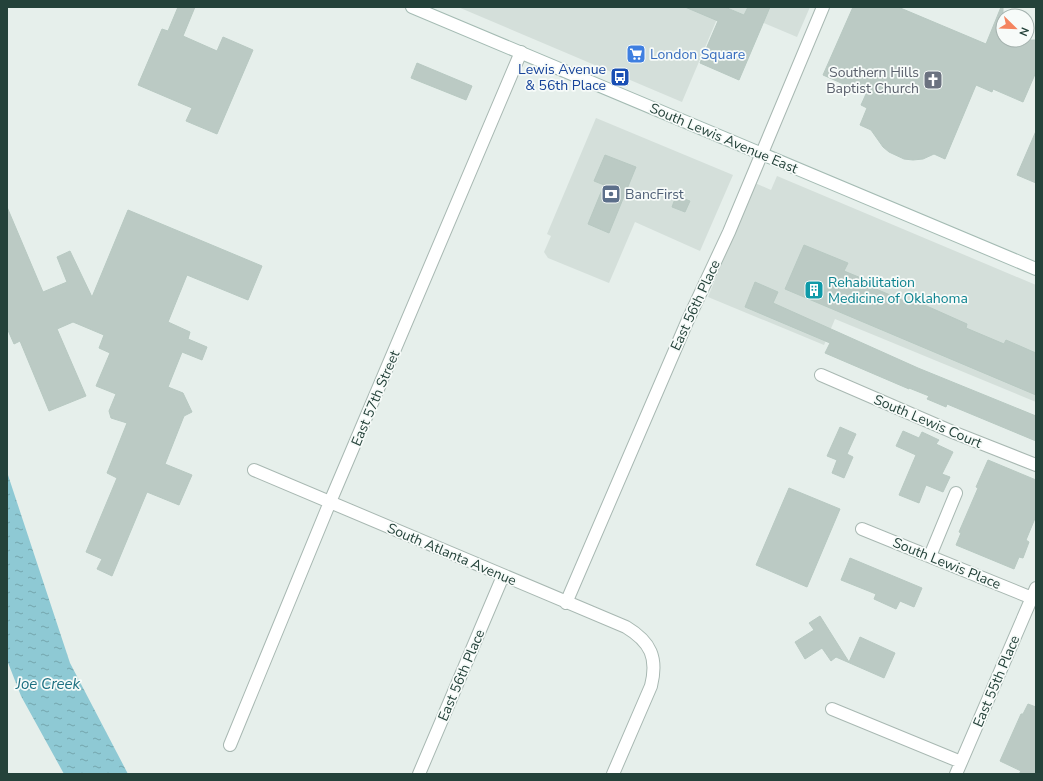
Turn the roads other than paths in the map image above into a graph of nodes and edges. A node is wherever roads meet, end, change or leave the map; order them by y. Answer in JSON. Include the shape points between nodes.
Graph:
{"nodes":[{"id":1,"x":412,"y":7,"type":"edge"},
{"id":2,"x":823,"y":7,"type":"edge"},
{"id":3,"x":520,"y":52,"type":"junction"},
{"id":4,"x":761,"y":154,"type":"junction"},
{"id":5,"x":1036,"y":268,"type":"edge"},
{"id":6,"x":821,"y":375,"type":"dead end"},
{"id":7,"x":1036,"y":465,"type":"edge"},
{"id":8,"x":254,"y":470,"type":"dead end"},
{"id":9,"x":956,"y":493,"type":"dead end"},
{"id":10,"x":330,"y":502,"type":"junction"},
{"id":11,"x":862,"y":529,"type":"dead end"},
{"id":12,"x":930,"y":556,"type":"junction"},
{"id":13,"x":504,"y":576,"type":"junction"},
{"id":14,"x":1034,"y":593,"type":"edge"},
{"id":15,"x":566,"y":602,"type":"junction"},
{"id":16,"x":832,"y":709,"type":"dead end"},
{"id":17,"x":230,"y":745,"type":"dead end"},
{"id":18,"x":961,"y":762,"type":"junction"},
{"id":19,"x":419,"y":774,"type":"edge"},
{"id":20,"x":613,"y":774,"type":"edge"},
{"id":21,"x":956,"y":774,"type":"edge"}],
"edges":[{"from":1,"to":3,"type":"street","name":"South Lewis Avenue East"},
{"from":2,"to":4,"type":"street","name":"East 56th Place"},
{"from":3,"to":4,"type":"street","name":"South Lewis Avenue East"},
{"from":3,"to":10,"type":"street","name":"East 57th Street"},
{"from":4,"to":5,"type":"street","name":"South Lewis Avenue East"},
{"from":4,"to":15,"type":"street","name":"East 56th Place"},
{"from":6,"to":7,"type":"street","name":"South Lewis Court"},
{"from":8,"to":10,"type":"street","name":"South Atlanta Avenue"},
{"from":9,"to":12,"type":"street"},
{"from":10,"to":13,"type":"street","name":"South Atlanta Avenue"},
{"from":10,"to":17,"type":"street","name":"East 57th Street"},
{"from":11,"to":12,"type":"street","name":"South Lewis Place"},
{"from":12,"to":14,"type":"street","name":"South Lewis Place"},
{"from":13,"to":15,"type":"street","name":"South Atlanta Avenue"},
{"from":13,"to":19,"type":"street","name":"East 56th Place"},
{"from":14,"to":18,"type":"street","name":"East 55th Place"},
{"from":15,"to":20,"type":"street","name":"South Atlanta Avenue","via":[[637,634],[653,658],[651,686]]},
{"from":16,"to":18,"type":"street"},
{"from":18,"to":21,"type":"street","name":"East 55th Place"}]}
